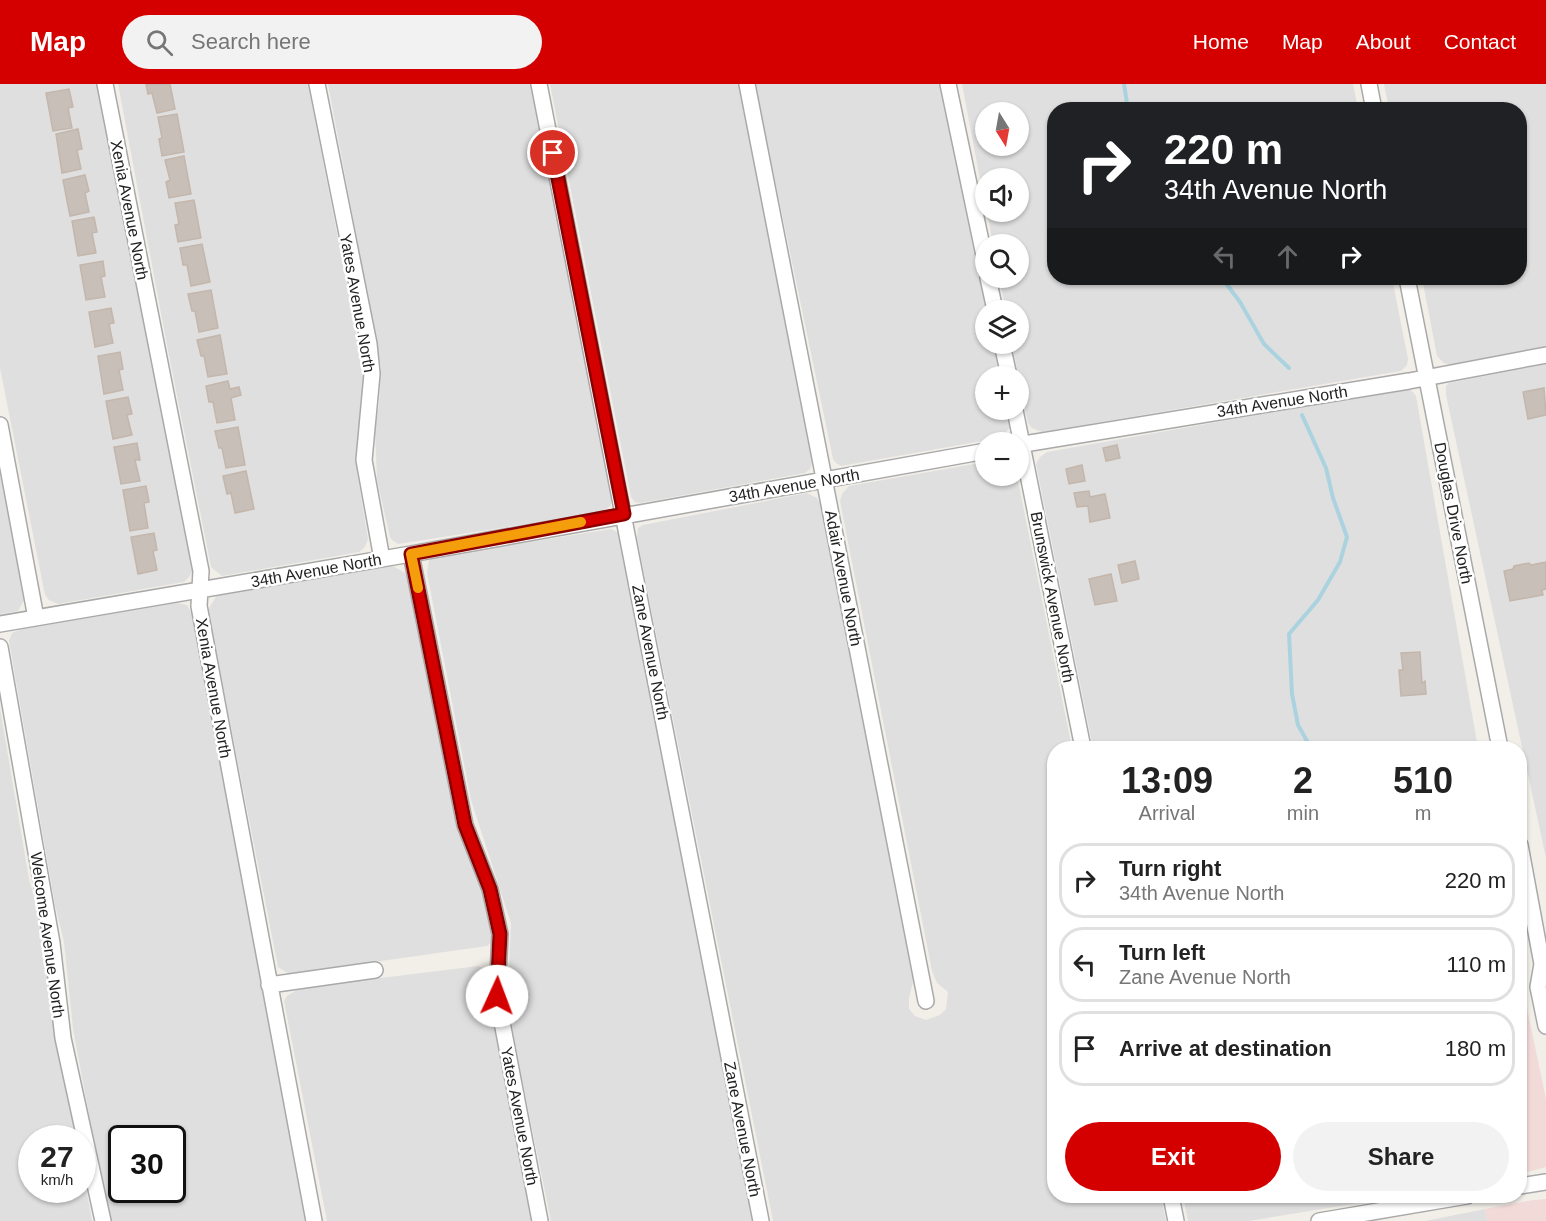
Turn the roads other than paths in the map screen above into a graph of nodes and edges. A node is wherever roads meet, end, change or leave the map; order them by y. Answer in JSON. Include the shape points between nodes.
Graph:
{"nodes":[{"id":1,"x":105,"y":84,"type":"edge"},
{"id":2,"x":317,"y":84,"type":"edge"},
{"id":3,"x":539,"y":84,"type":"edge"},
{"id":4,"x":747,"y":84,"type":"edge"},
{"id":5,"x":948,"y":84,"type":"edge"},
{"id":6,"x":1369,"y":84,"type":"edge"},
{"id":7,"x":1372,"y":102,"type":"edge"},
{"id":8,"x":979,"y":234,"type":"edge"},
{"id":9,"x":1408,"y":285,"type":"edge"},
{"id":10,"x":1546,"y":355,"type":"edge"},
{"id":11,"x":1427,"y":378,"type":"junction"},
{"id":12,"x":0,"y":425,"type":"edge"},
{"id":13,"x":1029,"y":444,"type":"edge"},
{"id":14,"x":975,"y":453,"type":"edge"},
{"id":15,"x":825,"y":479,"type":"junction"},
{"id":16,"x":1029,"y":484,"type":"edge"},
{"id":17,"x":624,"y":514,"type":"junction"},
{"id":18,"x":411,"y":554,"type":"junction"},
{"id":19,"x":382,"y":559,"type":"junction"},
{"id":20,"x":201,"y":590,"type":"junction"},
{"id":21,"x":36,"y":618,"type":"junction"},
{"id":22,"x":0,"y":624,"type":"edge"},
{"id":23,"x":0,"y":647,"type":"edge"},
{"id":24,"x":1082,"y":741,"type":"edge"},
{"id":25,"x":1499,"y":741,"type":"edge"},
{"id":26,"x":1527,"y":880,"type":"edge"},
{"id":27,"x":1544,"y":966,"type":"edge"},
{"id":28,"x":375,"y":970,"type":"dead end"},
{"id":29,"x":269,"y":985,"type":"junction"},
{"id":30,"x":926,"y":1001,"type":"dead end"},
{"id":31,"x":1546,"y":1026,"type":"edge"},
{"id":32,"x":1546,"y":1182,"type":"edge"},
{"id":33,"x":1527,"y":1185,"type":"edge"},
{"id":34,"x":1172,"y":1203,"type":"edge"},
{"id":35,"x":1437,"y":1203,"type":"edge"},
{"id":36,"x":1382,"y":1216,"type":"edge"},
{"id":37,"x":103,"y":1221,"type":"edge"},
{"id":38,"x":314,"y":1221,"type":"edge"},
{"id":39,"x":540,"y":1221,"type":"edge"},
{"id":40,"x":761,"y":1221,"type":"edge"},
{"id":41,"x":1176,"y":1221,"type":"edge"},
{"id":42,"x":1319,"y":1221,"type":"edge"}],
"edges":[{"from":1,"to":20,"type":"street","name":"Xenia Avenue North","via":[[201,571]]},
{"from":2,"to":19,"type":"street","name":"Yates Avenue North","via":[[369,344],[372,374],[364,460]]},
{"from":3,"to":17,"type":"street","name":"Zane Avenue North"},
{"from":4,"to":15,"type":"street","name":"Adair Avenue North"},
{"from":5,"to":8,"type":"street"},
{"from":6,"to":7,"type":"street"},
{"from":9,"to":11,"type":"street","name":"Douglas Drive North"},
{"from":10,"to":11,"type":"street","name":"34th Avenue North"},
{"from":11,"to":13,"type":"street","name":"34th Avenue North"},
{"from":11,"to":25,"type":"street","name":"Douglas Drive North"},
{"from":12,"to":21,"type":"street"},
{"from":14,"to":15,"type":"street","name":"34th Avenue North"},
{"from":15,"to":17,"type":"street","name":"34th Avenue North"},
{"from":15,"to":30,"type":"street","name":"Adair Avenue North"},
{"from":16,"to":24,"type":"street","name":"Brunswick Avenue North"},
{"from":17,"to":18,"type":"street","name":"34th Avenue North"},
{"from":17,"to":40,"type":"street","name":"Zane Avenue North"},
{"from":18,"to":19,"type":"street","name":"34th Avenue North"},
{"from":18,"to":39,"type":"street","name":"Yates Avenue North","via":[[465,825],[490,889],[500,934],[497,996]]},
{"from":19,"to":20,"type":"street","name":"34th Avenue North"},
{"from":20,"to":21,"type":"street","name":"34th Avenue North"},
{"from":20,"to":29,"type":"street","name":"Xenia Avenue North","via":[[199,606]]},
{"from":21,"to":22,"type":"street","name":"34th Avenue North"},
{"from":23,"to":37,"type":"street","name":"Welcome Avenue North","via":[[52,943],[63,1038]]},
{"from":26,"to":27,"type":"street"},
{"from":27,"to":31,"type":"street","via":[[1538,987]]},
{"from":28,"to":29,"type":"street"},
{"from":29,"to":38,"type":"street","name":"Xenia Avenue North"},
{"from":32,"to":33,"type":"street"},
{"from":34,"to":41,"type":"street"},
{"from":35,"to":36,"type":"street"},
{"from":36,"to":42,"type":"street"}]}
